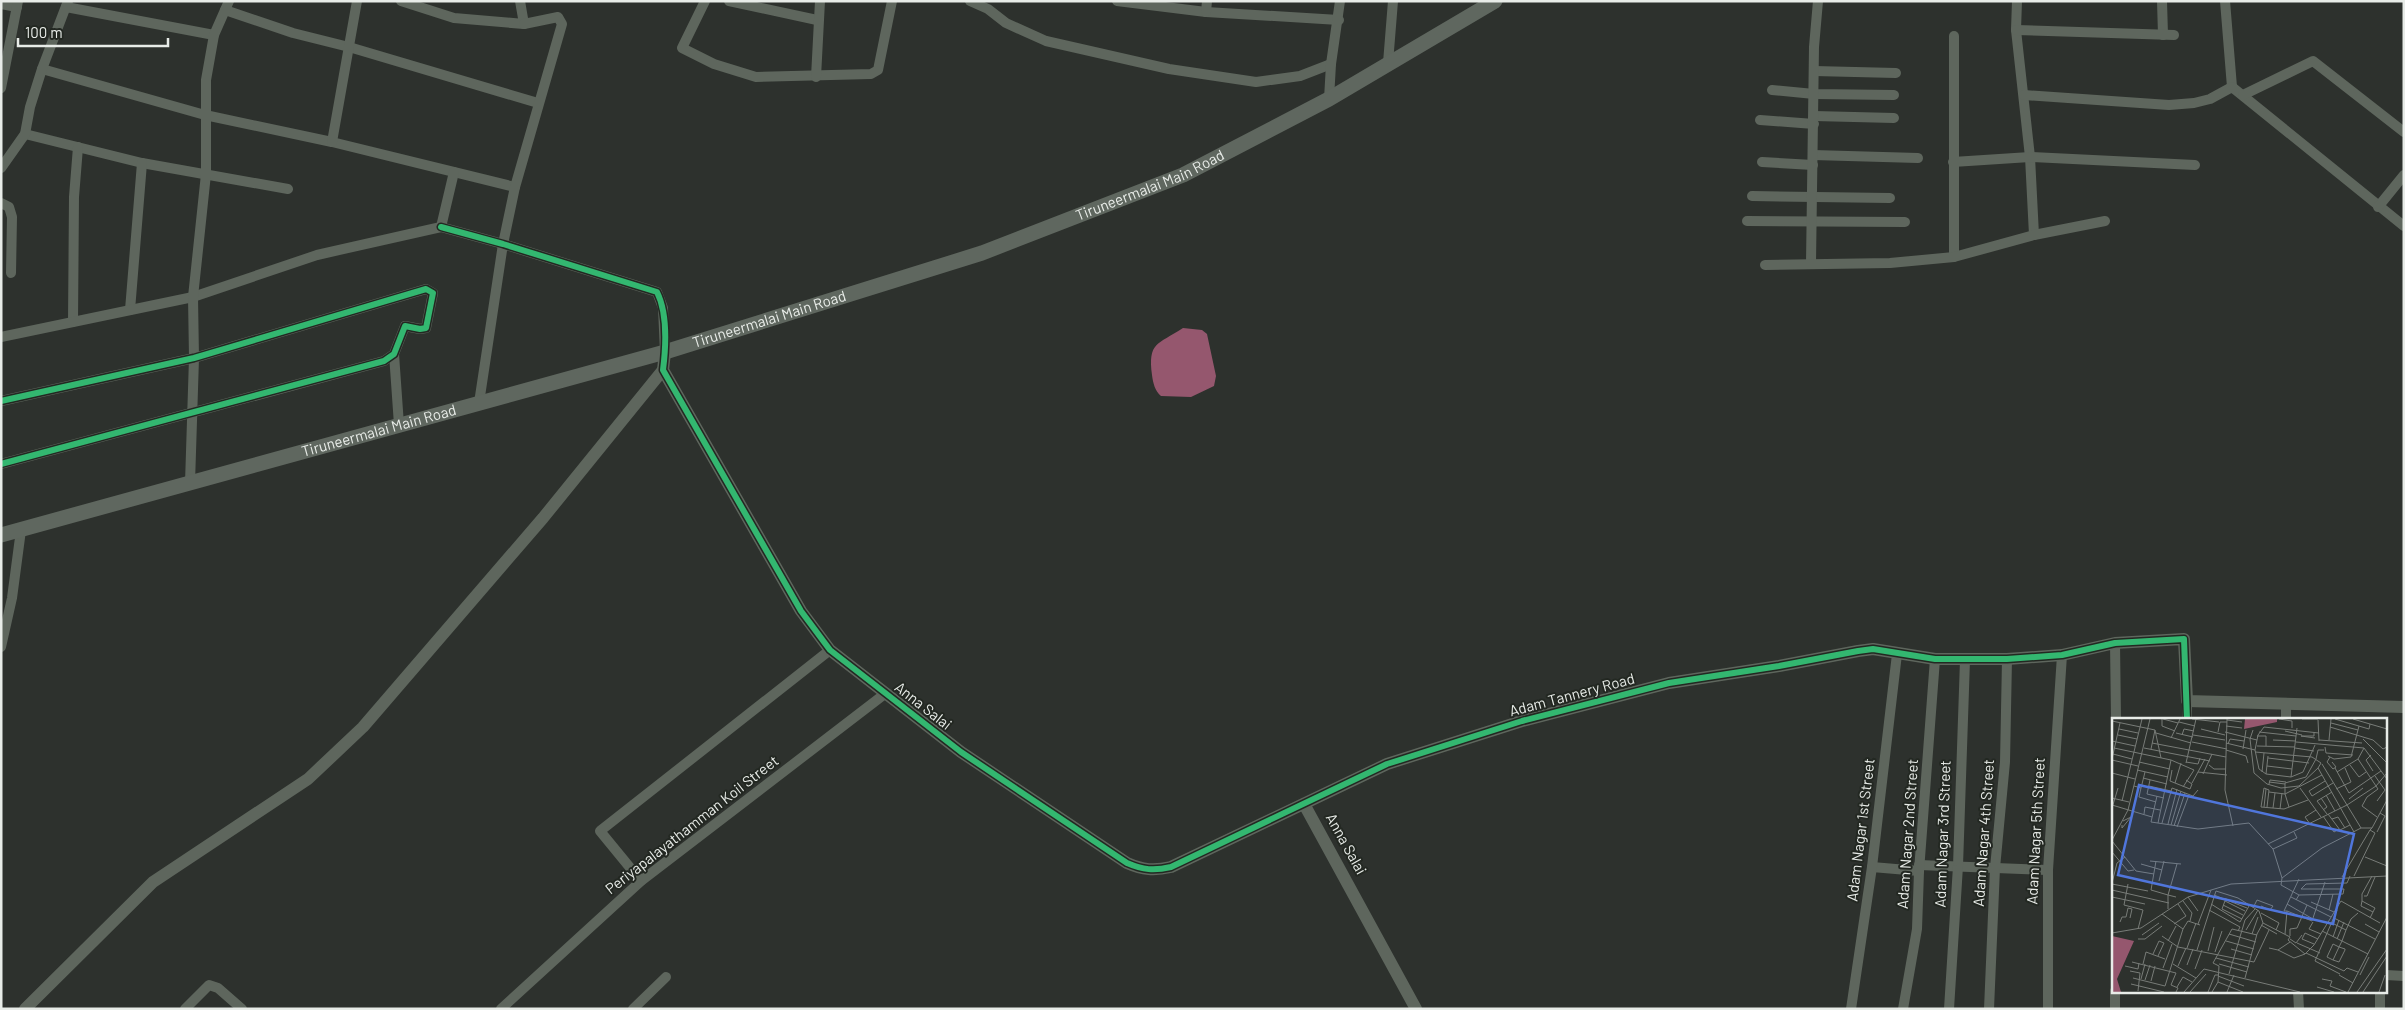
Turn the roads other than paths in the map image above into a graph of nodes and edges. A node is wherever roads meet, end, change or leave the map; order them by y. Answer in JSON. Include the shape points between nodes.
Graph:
{"nodes":[{"id":1,"x":357,"y":1,"type":"edge"},
{"id":2,"x":401,"y":1,"type":"edge"},
{"id":3,"x":520,"y":1,"type":"edge"},
{"id":4,"x":705,"y":1,"type":"edge"},
{"id":5,"x":729,"y":1,"type":"edge"},
{"id":6,"x":820,"y":1,"type":"edge"},
{"id":7,"x":892,"y":1,"type":"edge"},
{"id":8,"x":970,"y":1,"type":"edge"},
{"id":9,"x":1117,"y":1,"type":"edge"},
{"id":10,"x":1340,"y":1,"type":"edge"},
{"id":11,"x":1393,"y":1,"type":"edge"},
{"id":12,"x":1495,"y":1,"type":"edge"},
{"id":13,"x":1818,"y":1,"type":"edge"},
{"id":14,"x":2017,"y":1,"type":"edge"},
{"id":15,"x":2162,"y":1,"type":"edge"},
{"id":16,"x":2225,"y":1,"type":"edge"},
{"id":17,"x":1,"y":4,"type":"edge"},
{"id":18,"x":18,"y":4,"type":"edge"},
{"id":19,"x":67,"y":4,"type":"edge"},
{"id":20,"x":227,"y":6,"type":"edge"},
{"id":21,"x":1207,"y":7,"type":"edge"},
{"id":22,"x":817,"y":20,"type":"junction"},
{"id":23,"x":1339,"y":20,"type":"junction"},
{"id":24,"x":524,"y":24,"type":"junction"},
{"id":25,"x":2016,"y":30,"type":"junction"},
{"id":26,"x":214,"y":35,"type":"junction"},
{"id":27,"x":2162,"y":35,"type":"junction"},
{"id":28,"x":2174,"y":35,"type":"dead end"},
{"id":29,"x":1954,"y":36,"type":"dead end"},
{"id":30,"x":349,"y":47,"type":"junction"},
{"id":31,"x":1388,"y":63,"type":"junction"},
{"id":32,"x":1331,"y":64,"type":"junction"},
{"id":33,"x":42,"y":69,"type":"junction"},
{"id":34,"x":3,"y":71,"type":"edge"},
{"id":35,"x":1814,"y":71,"type":"junction"},
{"id":36,"x":1896,"y":73,"type":"dead end"},
{"id":37,"x":816,"y":76,"type":"junction"},
{"id":38,"x":2232,"y":87,"type":"junction"},
{"id":39,"x":1,"y":88,"type":"edge"},
{"id":40,"x":1772,"y":90,"type":"dead end"},
{"id":41,"x":1814,"y":94,"type":"junction"},
{"id":42,"x":1894,"y":95,"type":"dead end"},
{"id":43,"x":2024,"y":95,"type":"junction"},
{"id":44,"x":2243,"y":95,"type":"junction"},
{"id":45,"x":1329,"y":99,"type":"junction"},
{"id":46,"x":538,"y":104,"type":"junction"},
{"id":47,"x":205,"y":115,"type":"junction"},
{"id":48,"x":1894,"y":118,"type":"dead end"},
{"id":49,"x":1760,"y":120,"type":"dead end"},
{"id":50,"x":1814,"y":120,"type":"junction"},
{"id":51,"x":2404,"y":132,"type":"edge"},
{"id":52,"x":25,"y":134,"type":"junction"},
{"id":53,"x":332,"y":142,"type":"junction"},
{"id":54,"x":78,"y":147,"type":"junction"},
{"id":55,"x":1918,"y":158,"type":"dead end"},
{"id":56,"x":2030,"y":158,"type":"junction"},
{"id":57,"x":1813,"y":160,"type":"junction"},
{"id":58,"x":1762,"y":162,"type":"dead end"},
{"id":59,"x":1953,"y":162,"type":"junction"},
{"id":60,"x":142,"y":163,"type":"junction"},
{"id":61,"x":2,"y":164,"type":"edge"},
{"id":62,"x":2195,"y":165,"type":"dead end"},
{"id":63,"x":454,"y":172,"type":"junction"},
{"id":64,"x":206,"y":174,"type":"junction"},
{"id":65,"x":2404,"y":175,"type":"edge"},
{"id":66,"x":515,"y":187,"type":"junction"},
{"id":67,"x":288,"y":189,"type":"dead end"},
{"id":68,"x":1752,"y":196,"type":"dead end"},
{"id":69,"x":1813,"y":198,"type":"junction"},
{"id":70,"x":1890,"y":198,"type":"dead end"},
{"id":71,"x":1,"y":203,"type":"edge"},
{"id":72,"x":2378,"y":206,"type":"junction"},
{"id":73,"x":1748,"y":221,"type":"dead end"},
{"id":74,"x":2105,"y":221,"type":"dead end"},
{"id":75,"x":1905,"y":222,"type":"dead end"},
{"id":76,"x":1813,"y":223,"type":"junction"},
{"id":77,"x":2404,"y":226,"type":"edge"},
{"id":78,"x":441,"y":227,"type":"junction"},
{"id":79,"x":2034,"y":234,"type":"junction"},
{"id":80,"x":502,"y":244,"type":"junction"},
{"id":81,"x":1954,"y":257,"type":"junction"},
{"id":82,"x":1811,"y":263,"type":"junction"},
{"id":83,"x":1765,"y":264,"type":"dead end"},
{"id":84,"x":11,"y":273,"type":"dead end"},
{"id":85,"x":194,"y":297,"type":"junction"},
{"id":86,"x":130,"y":310,"type":"junction"},
{"id":87,"x":73,"y":322,"type":"junction"},
{"id":88,"x":1,"y":337,"type":"edge"},
{"id":89,"x":665,"y":352,"type":"junction"},
{"id":90,"x":394,"y":354,"type":"junction"},
{"id":91,"x":194,"y":358,"type":"junction"},
{"id":92,"x":663,"y":370,"type":"junction"},
{"id":93,"x":1,"y":401,"type":"edge"},
{"id":94,"x":479,"y":403,"type":"junction"},
{"id":95,"x":192,"y":412,"type":"junction"},
{"id":96,"x":399,"y":425,"type":"junction"},
{"id":97,"x":1,"y":464,"type":"edge"},
{"id":98,"x":190,"y":483,"type":"junction"},
{"id":99,"x":21,"y":530,"type":"junction"},
{"id":100,"x":1,"y":535,"type":"edge"},
{"id":101,"x":2115,"y":643,"type":"junction"},
{"id":102,"x":1,"y":647,"type":"edge"},
{"id":103,"x":830,"y":650,"type":"junction"},
{"id":104,"x":1897,"y":654,"type":"junction"},
{"id":105,"x":2062,"y":655,"type":"junction"},
{"id":106,"x":1935,"y":659,"type":"junction"},
{"id":107,"x":2007,"y":659,"type":"junction"},
{"id":108,"x":1965,"y":660,"type":"junction"},
{"id":109,"x":886,"y":692,"type":"junction"},
{"id":110,"x":2187,"y":701,"type":"junction"},
{"id":111,"x":2286,"y":704,"type":"junction"},
{"id":112,"x":2404,"y":707,"type":"edge"},
{"id":113,"x":2116,"y":718,"type":"edge"},
{"id":114,"x":2187,"y":718,"type":"edge"},
{"id":115,"x":2286,"y":718,"type":"edge"},
{"id":116,"x":1304,"y":804,"type":"junction"},
{"id":117,"x":1958,"y":866,"type":"junction"},
{"id":118,"x":1872,"y":867,"type":"junction"},
{"id":119,"x":1919,"y":868,"type":"junction"},
{"id":120,"x":1995,"y":868,"type":"junction"},
{"id":121,"x":2048,"y":870,"type":"junction"},
{"id":122,"x":640,"y":881,"type":"junction"},
{"id":123,"x":2388,"y":975,"type":"edge"},
{"id":124,"x":2404,"y":976,"type":"edge"},
{"id":125,"x":666,"y":977,"type":"dead end"},
{"id":126,"x":2115,"y":992,"type":"edge"},
{"id":127,"x":2298,"y":992,"type":"edge"},
{"id":128,"x":2380,"y":992,"type":"edge"},
{"id":129,"x":25,"y":1009,"type":"edge"},
{"id":130,"x":185,"y":1009,"type":"edge"},
{"id":131,"x":242,"y":1009,"type":"edge"},
{"id":132,"x":501,"y":1009,"type":"edge"},
{"id":133,"x":633,"y":1009,"type":"edge"},
{"id":134,"x":1416,"y":1009,"type":"edge"},
{"id":135,"x":1851,"y":1009,"type":"edge"},
{"id":136,"x":1903,"y":1009,"type":"edge"},
{"id":137,"x":1950,"y":1009,"type":"edge"},
{"id":138,"x":1989,"y":1009,"type":"edge"},
{"id":139,"x":2048,"y":1009,"type":"edge"},
{"id":140,"x":2115,"y":1009,"type":"edge"},
{"id":141,"x":2298,"y":1009,"type":"edge"},
{"id":142,"x":2380,"y":1009,"type":"edge"}],
"edges":[{"from":1,"to":30,"type":"street"},
{"from":2,"to":24,"type":"street","via":[[454,18]]},
{"from":3,"to":24,"type":"street"},
{"from":4,"to":37,"type":"street","via":[[682,48],[714,64],[756,77]]},
{"from":5,"to":22,"type":"street"},
{"from":6,"to":22,"type":"street"},
{"from":7,"to":37,"type":"street","via":[[878,70],[871,74]]},
{"from":8,"to":32,"type":"street","via":[[988,9],[1006,23],[1046,41],[1169,69],[1256,82],[1300,76]]},
{"from":9,"to":21,"type":"street"},
{"from":10,"to":23,"type":"street"},
{"from":11,"to":31,"type":"street"},
{"from":12,"to":31,"type":"main road","name":"Tiruneermalai Main Road"},
{"from":13,"to":35,"type":"street"},
{"from":14,"to":25,"type":"street"},
{"from":15,"to":27,"type":"street"},
{"from":16,"to":38,"type":"street"},
{"from":17,"to":18,"type":"street"},
{"from":18,"to":34,"type":"street"},
{"from":19,"to":26,"type":"street"},
{"from":19,"to":33,"type":"street"},
{"from":20,"to":26,"type":"street"},
{"from":20,"to":30,"type":"street","via":[[293,33]]},
{"from":21,"to":23,"type":"street"},
{"from":22,"to":37,"type":"street"},
{"from":23,"to":32,"type":"street"},
{"from":24,"to":46,"type":"street","via":[[558,17],[562,24]]},
{"from":25,"to":27,"type":"street"},
{"from":25,"to":43,"type":"street"},
{"from":26,"to":47,"type":"street","via":[[206,80]]},
{"from":27,"to":28,"type":"street"},
{"from":29,"to":59,"type":"street"},
{"from":30,"to":46,"type":"street"},
{"from":30,"to":53,"type":"street"},
{"from":31,"to":45,"type":"main road","name":"Tiruneermalai Main Road"},
{"from":32,"to":45,"type":"street"},
{"from":33,"to":47,"type":"street"},
{"from":33,"to":52,"type":"street"},
{"from":34,"to":39,"type":"street"},
{"from":35,"to":36,"type":"street"},
{"from":35,"to":41,"type":"street"},
{"from":38,"to":43,"type":"street","via":[[2210,99],[2170,105]]},
{"from":38,"to":44,"type":"street"},
{"from":40,"to":41,"type":"street"},
{"from":41,"to":42,"type":"street"},
{"from":41,"to":50,"type":"street"},
{"from":43,"to":56,"type":"street"},
{"from":44,"to":51,"type":"street","via":[[2313,61]]},
{"from":44,"to":72,"type":"street"},
{"from":45,"to":89,"type":"main road","name":"Tiruneermalai Main Road","via":[[1183,175],[982,253]]},
{"from":46,"to":66,"type":"street"},
{"from":47,"to":53,"type":"street"},
{"from":47,"to":64,"type":"street"},
{"from":48,"to":50,"type":"street"},
{"from":49,"to":50,"type":"street"},
{"from":50,"to":57,"type":"street"},
{"from":52,"to":54,"type":"street"},
{"from":52,"to":61,"type":"street"},
{"from":53,"to":63,"type":"street"},
{"from":54,"to":60,"type":"street"},
{"from":54,"to":87,"type":"street","via":[[74,197]]},
{"from":55,"to":57,"type":"street"},
{"from":56,"to":59,"type":"street"},
{"from":56,"to":62,"type":"street"},
{"from":56,"to":79,"type":"street"},
{"from":57,"to":58,"type":"street"},
{"from":57,"to":69,"type":"street"},
{"from":59,"to":81,"type":"street"},
{"from":60,"to":64,"type":"street"},
{"from":60,"to":86,"type":"street"},
{"from":63,"to":66,"type":"street"},
{"from":63,"to":78,"type":"street"},
{"from":64,"to":67,"type":"street"},
{"from":64,"to":85,"type":"street"},
{"from":65,"to":72,"type":"street"},
{"from":66,"to":80,"type":"street"},
{"from":68,"to":69,"type":"street"},
{"from":69,"to":70,"type":"street"},
{"from":69,"to":76,"type":"street"},
{"from":71,"to":84,"type":"street","via":[[9,207],[12,217]]},
{"from":72,"to":77,"type":"street"},
{"from":73,"to":76,"type":"street"},
{"from":74,"to":79,"type":"street"},
{"from":75,"to":76,"type":"street"},
{"from":76,"to":82,"type":"street"},
{"from":78,"to":80,"type":"street"},
{"from":78,"to":85,"type":"street","via":[[317,255]]},
{"from":79,"to":81,"type":"street"},
{"from":80,"to":89,"type":"street","via":[[657,292],[663,308]]},
{"from":80,"to":94,"type":"street"},
{"from":81,"to":82,"type":"street","via":[[1890,263]]},
{"from":82,"to":83,"type":"street"},
{"from":85,"to":86,"type":"street"},
{"from":85,"to":91,"type":"street"},
{"from":86,"to":87,"type":"street"},
{"from":87,"to":88,"type":"street"},
{"from":89,"to":92,"type":"street"},
{"from":89,"to":94,"type":"main road","name":"Tiruneermalai Main Road"},
{"from":90,"to":91,"type":"street","via":[[405,326],[426,328],[433,296],[431,289]]},
{"from":90,"to":95,"type":"street","via":[[384,361]]},
{"from":90,"to":96,"type":"street"},
{"from":91,"to":93,"type":"street"},
{"from":91,"to":95,"type":"street"},
{"from":92,"to":103,"type":"street","name":"Anna Salai","via":[[801,611]]},
{"from":92,"to":129,"type":"street","via":[[543,518],[363,727],[308,779],[153,882]]},
{"from":94,"to":96,"type":"main road","name":"Tiruneermalai Main Road"},
{"from":95,"to":97,"type":"street"},
{"from":95,"to":98,"type":"street"},
{"from":96,"to":98,"type":"main road","name":"Tiruneermalai Main Road"},
{"from":98,"to":99,"type":"main road","name":"Tiruneermalai Main Road"},
{"from":99,"to":100,"type":"main road","name":"Tiruneermalai Main Road"},
{"from":99,"to":102,"type":"street","via":[[12,598]]},
{"from":101,"to":105,"type":"street","name":"Adam Tannery Road"},
{"from":101,"to":110,"type":"street","name":"Adam Tannery Road","via":[[2184,639]]},
{"from":101,"to":113,"type":"street"},
{"from":103,"to":109,"type":"street","name":"Anna Salai"},
{"from":103,"to":122,"type":"street","via":[[600,831]]},
{"from":104,"to":106,"type":"street","name":"Adam Tannery Road"},
{"from":104,"to":116,"type":"street","name":"Adam Tannery Road","via":[[1858,651],[1669,683],[1522,721],[1387,764]]},
{"from":104,"to":118,"type":"street","name":"Adam Nagar 1st Street"},
{"from":105,"to":107,"type":"street","name":"Adam Tannery Road"},
{"from":105,"to":121,"type":"street","name":"Adam Nagar 5th Street"},
{"from":106,"to":108,"type":"street","name":"Adam Tannery Road"},
{"from":106,"to":119,"type":"street","name":"Adam Nagar 2nd Street"},
{"from":107,"to":108,"type":"street","name":"Adam Tannery Road"},
{"from":107,"to":120,"type":"street","name":"Adam Nagar 4th Street","via":[[2004,762]]},
{"from":108,"to":117,"type":"street","name":"Adam Nagar 3rd Street"},
{"from":109,"to":116,"type":"street","name":"Anna Salai","via":[[962,752],[1142,870],[1171,867]]},
{"from":109,"to":122,"type":"street","name":"Periyapalayathamman Koil Street"},
{"from":110,"to":111,"type":"street"},
{"from":110,"to":114,"type":"street"},
{"from":111,"to":112,"type":"street"},
{"from":111,"to":115,"type":"street"},
{"from":116,"to":134,"type":"street","name":"Anna Salai"},
{"from":117,"to":119,"type":"street"},
{"from":117,"to":120,"type":"street"},
{"from":117,"to":137,"type":"street","name":"Adam Nagar 3rd Street"},
{"from":118,"to":119,"type":"street"},
{"from":118,"to":135,"type":"street","name":"Adam Nagar 1st Street"},
{"from":119,"to":136,"type":"street","name":"Adam Nagar 2nd Street","via":[[1917,929]]},
{"from":120,"to":121,"type":"street"},
{"from":120,"to":138,"type":"street","name":"Adam Nagar 4th Street"},
{"from":121,"to":139,"type":"street","name":"Adam Nagar 5th Street"},
{"from":122,"to":132,"type":"street","name":"Periyapalayathamman Koil Street"},
{"from":123,"to":124,"type":"street"},
{"from":125,"to":133,"type":"street"},
{"from":126,"to":140,"type":"street"},
{"from":127,"to":141,"type":"street"},
{"from":128,"to":142,"type":"street"},
{"from":130,"to":131,"type":"street","via":[[209,986],[218,988]]}]}
